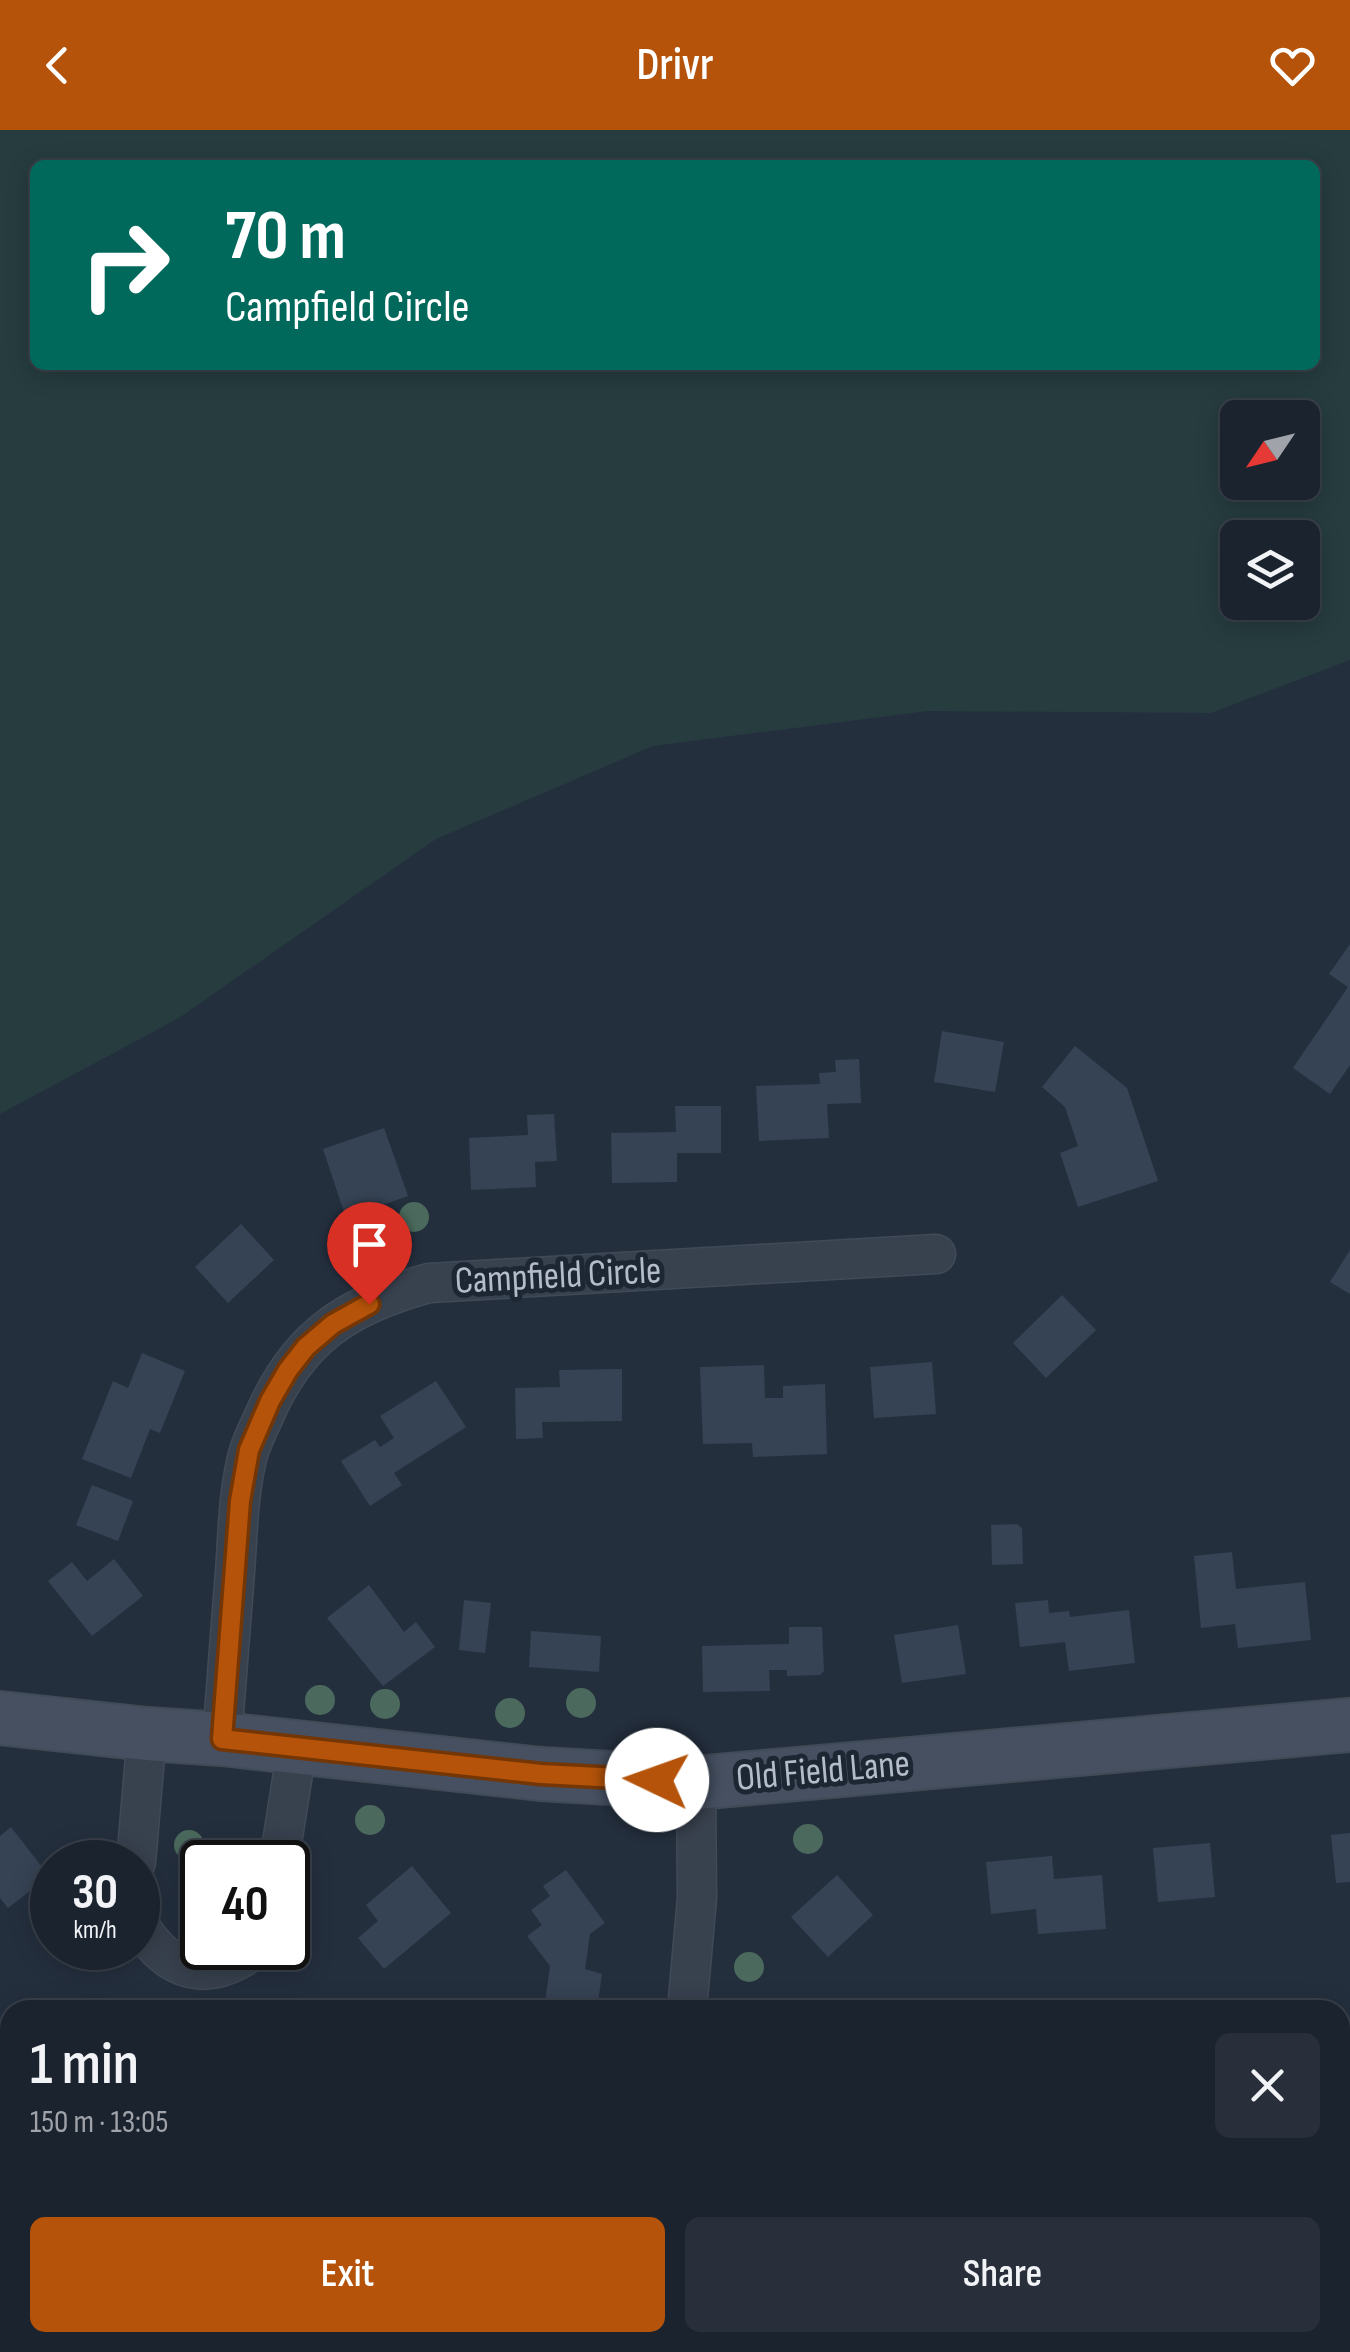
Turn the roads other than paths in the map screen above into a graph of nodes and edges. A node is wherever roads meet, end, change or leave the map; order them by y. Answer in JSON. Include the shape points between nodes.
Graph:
{"nodes":[{"id":1,"x":936,"y":1254,"type":"dead end"},
{"id":2,"x":0,"y":1718,"type":"edge"},
{"id":3,"x":1350,"y":1725,"type":"edge"},
{"id":4,"x":147,"y":1734,"type":"junction"},
{"id":5,"x":222,"y":1739,"type":"junction"},
{"id":6,"x":297,"y":1748,"type":"junction"},
{"id":7,"x":696,"y":1782,"type":"junction"},
{"id":8,"x":138,"y":1840,"type":"edge"},
{"id":9,"x":282,"y":1840,"type":"edge"},
{"id":10,"x":688,"y":2000,"type":"edge"}],
"edges":[{"from":1,"to":5,"type":"street","name":"Campfield Circle","via":[[428,1284],[387,1294],[333,1324],[288,1370],[249,1450]]},
{"from":2,"to":4,"type":"street","name":"Old Field Lane"},
{"from":3,"to":7,"type":"street","name":"Old Field Lane"},
{"from":4,"to":5,"type":"street","name":"Old Field Lane"},
{"from":4,"to":8,"type":"street"},
{"from":5,"to":6,"type":"street","name":"Old Field Lane"},
{"from":6,"to":7,"type":"street","name":"Old Field Lane","via":[[541,1774]]},
{"from":6,"to":9,"type":"street"},
{"from":7,"to":10,"type":"street","via":[[697,1898]]}]}
